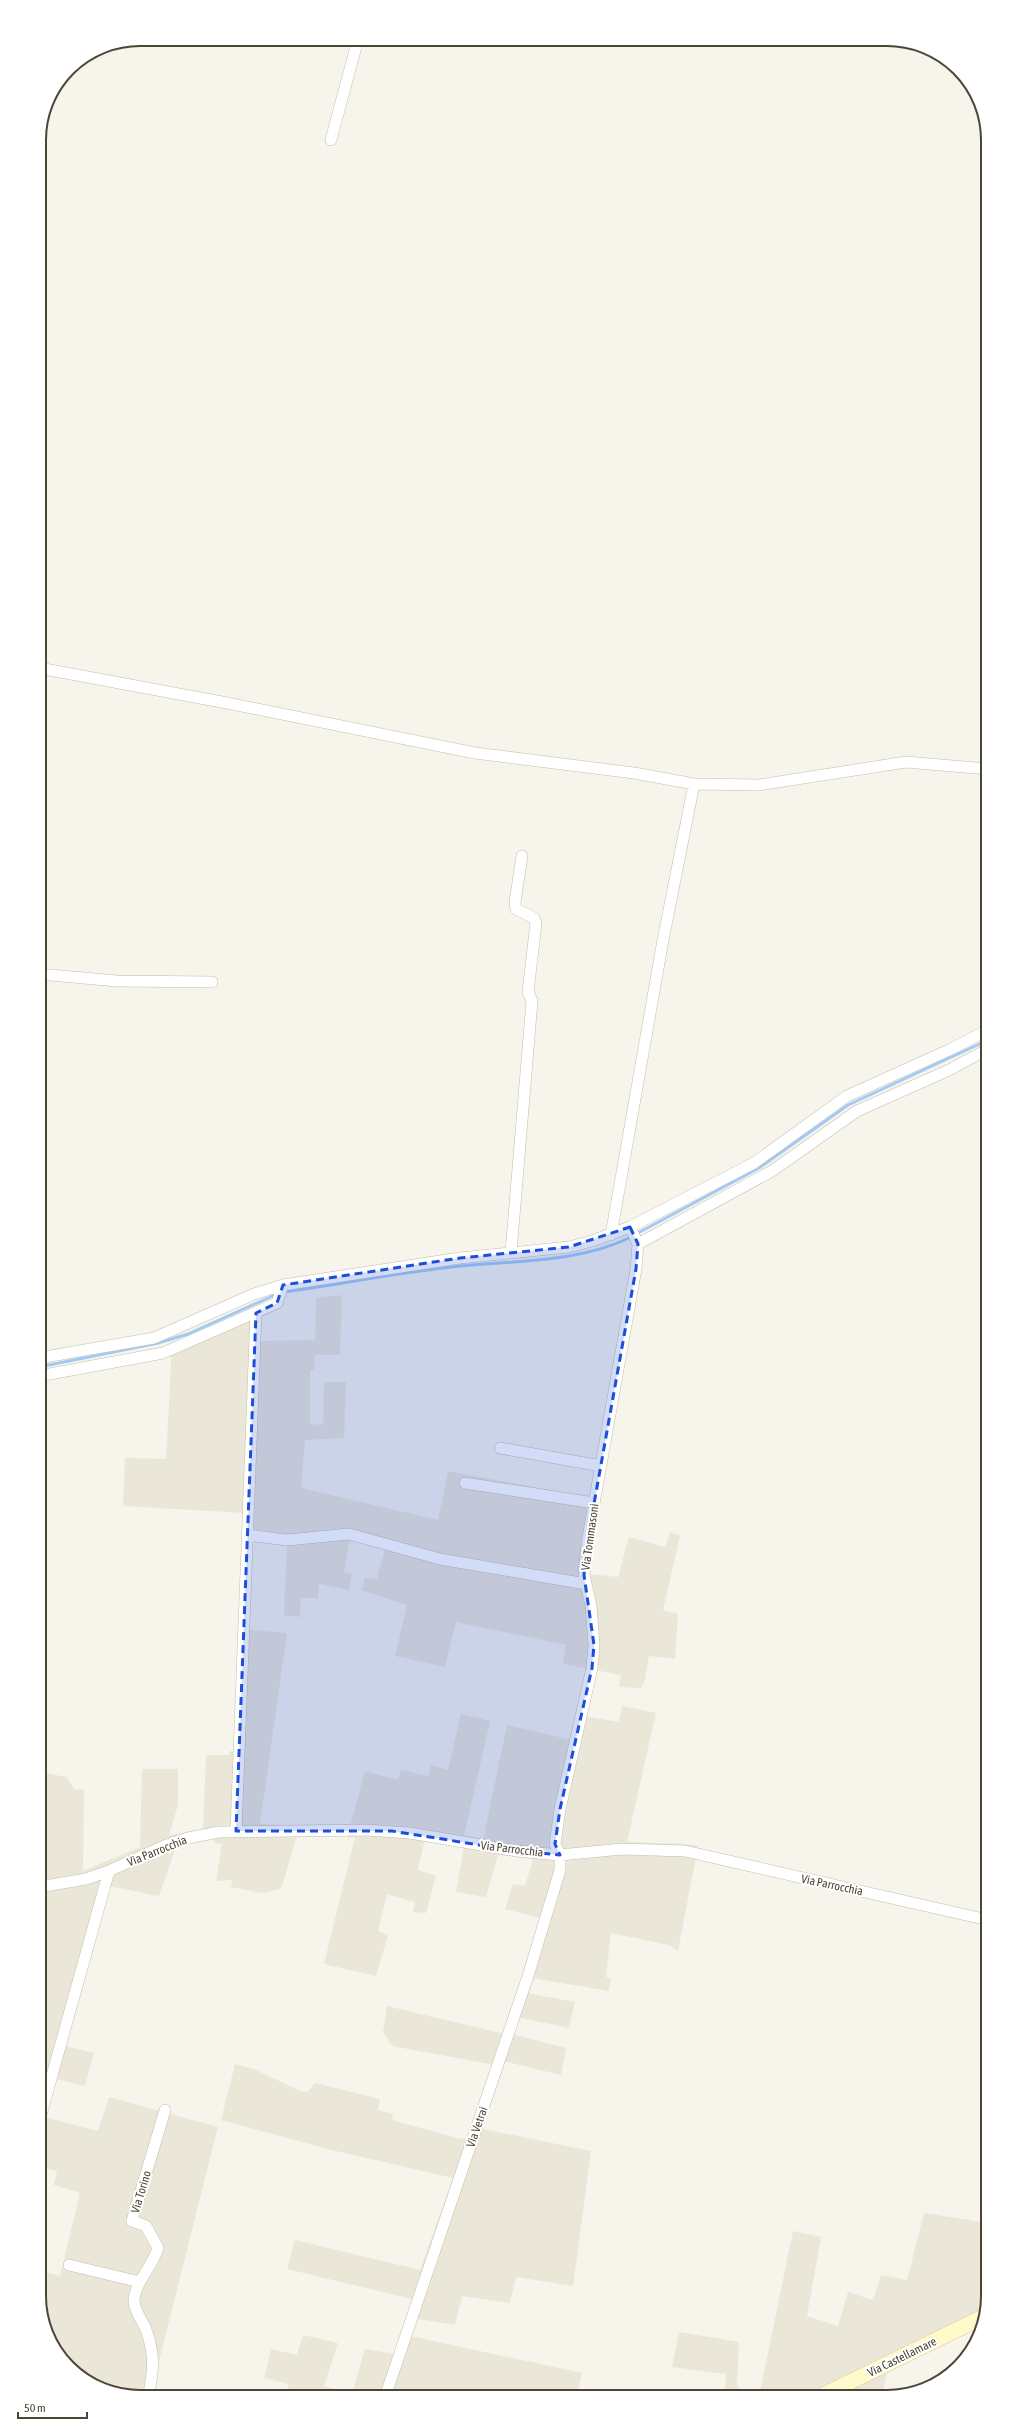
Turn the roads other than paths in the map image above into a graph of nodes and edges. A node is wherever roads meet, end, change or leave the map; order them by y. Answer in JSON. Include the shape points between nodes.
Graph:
{"nodes":[{"id":1,"x":356,"y":46,"type":"edge"},
{"id":2,"x":331,"y":140,"type":"dead end"},
{"id":3,"x":46,"y":669,"type":"edge"},
{"id":4,"x":981,"y":768,"type":"edge"},
{"id":5,"x":694,"y":784,"type":"junction"},
{"id":6,"x":522,"y":856,"type":"dead end"},
{"id":7,"x":46,"y":975,"type":"edge"},
{"id":8,"x":212,"y":982,"type":"dead end"},
{"id":9,"x":981,"y":1034,"type":"edge"},
{"id":10,"x":981,"y":1053,"type":"edge"},
{"id":11,"x":611,"y":1235,"type":"junction"},
{"id":12,"x":634,"y":1236,"type":"junction"},
{"id":13,"x":511,"y":1252,"type":"junction"},
{"id":14,"x":281,"y":1290,"type":"junction"},
{"id":15,"x":256,"y":1313,"type":"junction"},
{"id":16,"x":46,"y":1357,"type":"edge"},
{"id":17,"x":46,"y":1375,"type":"edge"},
{"id":18,"x":500,"y":1448,"type":"dead end"},
{"id":19,"x":601,"y":1466,"type":"junction"},
{"id":20,"x":465,"y":1483,"type":"dead end"},
{"id":21,"x":594,"y":1503,"type":"junction"},
{"id":22,"x":248,"y":1535,"type":"junction"},
{"id":23,"x":586,"y":1584,"type":"junction"},
{"id":24,"x":236,"y":1830,"type":"junction"},
{"id":25,"x":560,"y":1854,"type":"junction"},
{"id":26,"x":109,"y":1871,"type":"junction"},
{"id":27,"x":46,"y":1886,"type":"edge"},
{"id":28,"x":981,"y":1918,"type":"edge"},
{"id":29,"x":46,"y":2097,"type":"edge"},
{"id":30,"x":165,"y":2110,"type":"dead end"},
{"id":31,"x":69,"y":2265,"type":"dead end"},
{"id":32,"x":140,"y":2282,"type":"junction"},
{"id":33,"x":978,"y":2319,"type":"edge"},
{"id":34,"x":150,"y":2390,"type":"edge"},
{"id":35,"x":387,"y":2390,"type":"edge"},
{"id":36,"x":833,"y":2390,"type":"edge"}],
"edges":[{"from":1,"to":2,"type":"street"},
{"from":3,"to":5,"type":"street","via":[[475,753],[634,773]]},
{"from":4,"to":5,"type":"street","via":[[906,762],[759,784]]},
{"from":5,"to":11,"type":"street","via":[[662,940]]},
{"from":6,"to":13,"type":"street","via":[[516,909],[534,918],[536,923],[528,992],[532,1001]]},
{"from":7,"to":8,"type":"street","via":[[117,981]]},
{"from":9,"to":12,"type":"street","via":[[847,1096],[754,1163]]},
{"from":10,"to":12,"type":"street","via":[[857,1111],[772,1171]]},
{"from":11,"to":12,"type":"street"},
{"from":11,"to":13,"type":"street","via":[[569,1247]]},
{"from":12,"to":19,"type":"street","name":"Via Tommasoni"},
{"from":13,"to":14,"type":"street","via":[[346,1274]]},
{"from":14,"to":15,"type":"street","via":[[278,1303]]},
{"from":14,"to":16,"type":"street","via":[[254,1294],[154,1338]]},
{"from":15,"to":17,"type":"street","via":[[163,1353]]},
{"from":15,"to":22,"type":"street"},
{"from":18,"to":19,"type":"street"},
{"from":19,"to":21,"type":"street","name":"Via Tommasoni"},
{"from":20,"to":21,"type":"street"},
{"from":21,"to":23,"type":"street","name":"Via Tommasoni","via":[[587,1542],[584,1575]]},
{"from":22,"to":23,"type":"street","via":[[287,1540],[350,1534],[440,1559]]},
{"from":22,"to":24,"type":"street"},
{"from":23,"to":25,"type":"street","name":"Via Tommasoni","via":[[594,1645],[592,1668],[560,1809],[555,1844]]},
{"from":24,"to":25,"type":"street","name":"Via Parrocchia","via":[[392,1831],[516,1851]]},
{"from":24,"to":26,"type":"street","name":"Via Parrocchia","via":[[188,1838]]},
{"from":25,"to":28,"type":"street","name":"Via Parrocchia","via":[[622,1849],[685,1851]]},
{"from":25,"to":35,"type":"street","name":"Via Vetrai","via":[[560,1870],[528,1976]]},
{"from":26,"to":27,"type":"street","name":"Via Parrocchia","via":[[86,1879]]},
{"from":26,"to":29,"type":"street"},
{"from":30,"to":32,"type":"street","name":"Via Torino","via":[[132,2221],[146,2226],[158,2248],[155,2260]]},
{"from":31,"to":32,"type":"street"},
{"from":32,"to":34,"type":"street","name":"Via Torino","via":[[134,2302],[150,2341],[153,2356],[154,2371]]},
{"from":33,"to":36,"type":"main road","name":"Via Castellamare"}]}
